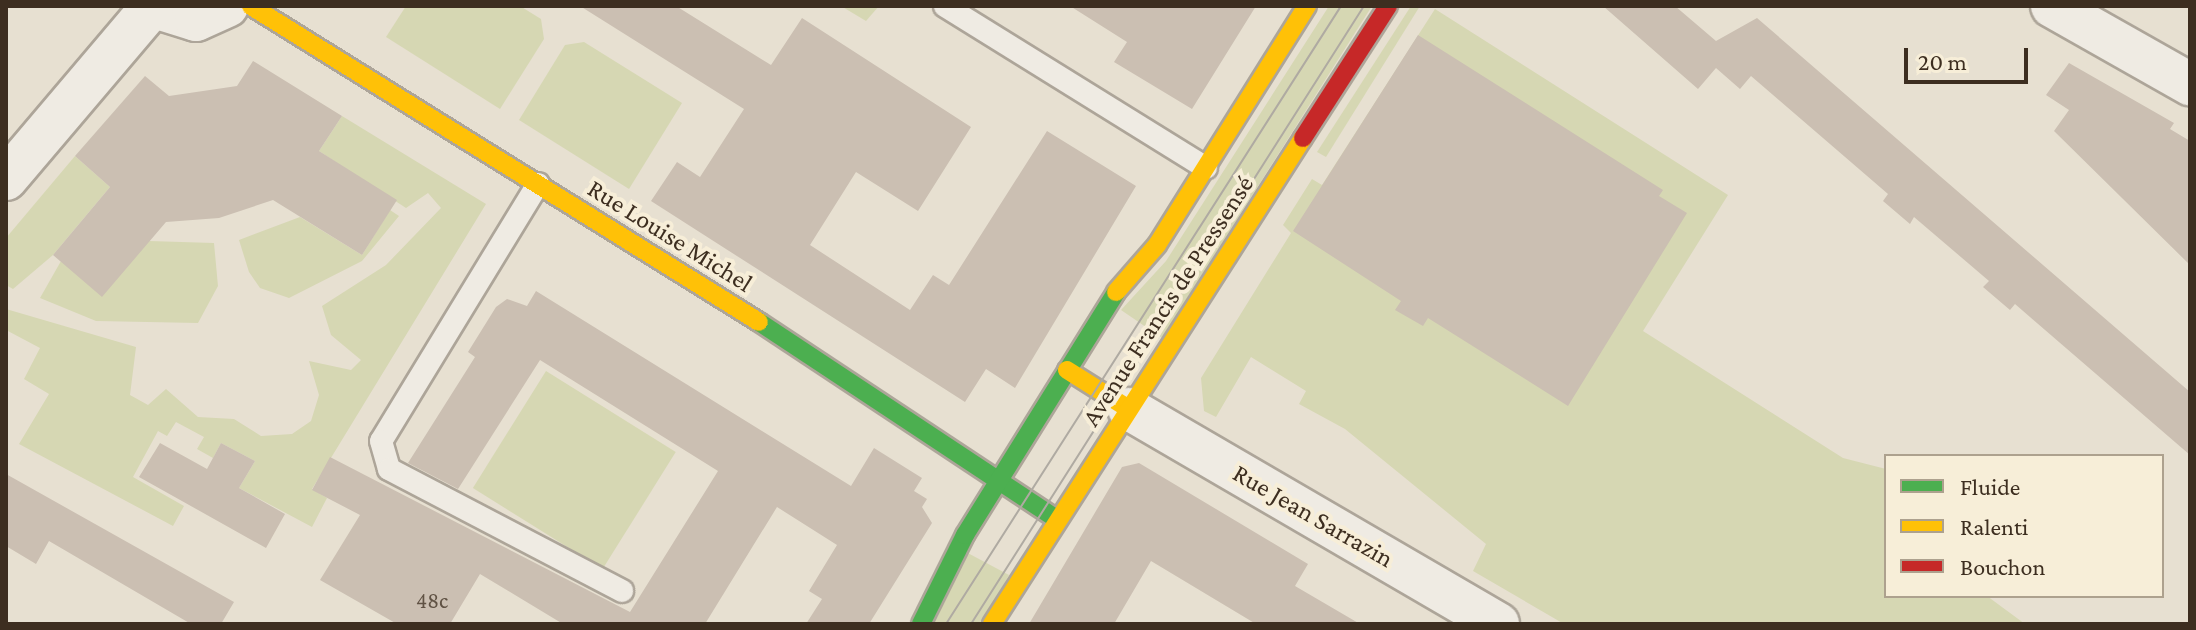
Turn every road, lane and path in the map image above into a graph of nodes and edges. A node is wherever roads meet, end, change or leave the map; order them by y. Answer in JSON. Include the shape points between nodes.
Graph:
{"nodes":[{"id":1,"x":227,"y":6,"type":"edge"},
{"id":2,"x":251,"y":6,"type":"edge"},
{"id":3,"x":945,"y":6,"type":"edge"},
{"id":4,"x":1307,"y":6,"type":"edge"},
{"id":5,"x":1388,"y":6,"type":"edge"},
{"id":6,"x":2052,"y":6,"type":"edge"},
{"id":7,"x":152,"y":7,"type":"edge"},
{"id":8,"x":2190,"y":84,"type":"edge"},
{"id":9,"x":1206,"y":168,"type":"junction"},
{"id":10,"x":6,"y":179,"type":"edge"},
{"id":11,"x":538,"y":184,"type":"junction"},
{"id":12,"x":1067,"y":370,"type":"junction"},
{"id":13,"x":1129,"y":409,"type":"junction"},
{"id":14,"x":998,"y":482,"type":"junction"},
{"id":15,"x":1055,"y":518,"type":"junction"},
{"id":16,"x":622,"y":591,"type":"dead end"},
{"id":17,"x":921,"y":624,"type":"edge"},
{"id":18,"x":992,"y":624,"type":"edge"},
{"id":19,"x":1498,"y":624,"type":"edge"}],
"edges":[{"from":1,"to":7,"type":"street","via":[[196,20]]},
{"from":2,"to":11,"type":"street","name":"Rue Louise Michel"},
{"from":3,"to":9,"type":"lane"},
{"from":4,"to":9,"type":"street","name":"Avenue Francis de Pressensé"},
{"from":5,"to":13,"type":"street","name":"Avenue Francis de Pressensé"},
{"from":6,"to":8,"type":"street"},
{"from":7,"to":10,"type":"street"},
{"from":9,"to":12,"type":"street","name":"Avenue Francis de Pressensé","via":[[1157,245],[1098,313]]},
{"from":11,"to":14,"type":"street","name":"Rue Louise Michel","via":[[902,411]]},
{"from":11,"to":16,"type":"lane","via":[[381,441],[389,469]]},
{"from":12,"to":13,"type":"street"},
{"from":12,"to":14,"type":"street","name":"Avenue Francis de Pressensé"},
{"from":13,"to":15,"type":"street","name":"Avenue Francis de Pressensé"},
{"from":13,"to":19,"type":"street","name":"Rue Jean Sarrazin"},
{"from":14,"to":15,"type":"street","name":"Rue Louise Michel"},
{"from":14,"to":17,"type":"street","name":"Avenue Francis de Pressensé"},
{"from":15,"to":18,"type":"street","name":"Avenue Francis de Pressensé"}]}
